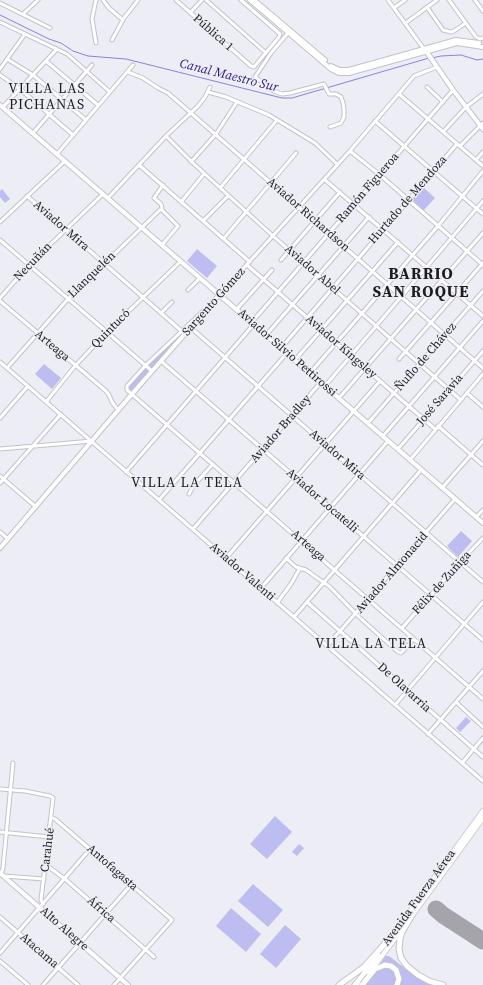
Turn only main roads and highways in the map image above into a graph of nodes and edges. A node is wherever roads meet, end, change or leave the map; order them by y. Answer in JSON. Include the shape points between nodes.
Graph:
{"nodes":[{"id":1,"x":250,"y":0,"type":"edge"},
{"id":2,"x":254,"y":0,"type":"edge"},
{"id":3,"x":483,"y":46,"type":"edge"},
{"id":4,"x":425,"y":50,"type":"junction"},
{"id":5,"x":2,"y":106,"type":"edge"},
{"id":6,"x":482,"y":126,"type":"edge"},
{"id":7,"x":220,"y":294,"type":"junction"},
{"id":8,"x":483,"y":523,"type":"edge"},
{"id":9,"x":0,"y":548,"type":"edge"},
{"id":10,"x":483,"y":812,"type":"edge"},
{"id":11,"x":483,"y":818,"type":"edge"},
{"id":12,"x":441,"y":872,"type":"junction"},
{"id":13,"x":2,"y":874,"type":"edge"},
{"id":14,"x":412,"y":915,"type":"junction"},
{"id":15,"x":390,"y":938,"type":"junction"},
{"id":16,"x":128,"y":985,"type":"edge"},
{"id":17,"x":339,"y":985,"type":"edge"},
{"id":18,"x":358,"y":985,"type":"edge"},
{"id":19,"x":397,"y":985,"type":"edge"},
{"id":20,"x":443,"y":985,"type":"edge"}],
"edges":[{"from":1,"to":4,"type":"main road","via":[[339,73]]},
{"from":2,"to":4,"type":"main road","via":[[333,67],[340,70],[349,70]]},
{"from":3,"to":4,"type":"main road","via":[[457,43]]},
{"from":4,"to":6,"type":"main road"},
{"from":5,"to":7,"type":"main road","name":"Aviador Silvio Pettirossi"},
{"from":7,"to":8,"type":"main road","name":"Aviador Silvio Pettirossi"},
{"from":7,"to":9,"type":"main road","name":"Sargento Gómez","via":[[183,332]]},
{"from":10,"to":12,"type":"main road","name":"Avenida Fuerza Aérea"},
{"from":11,"to":12,"type":"main road","name":"Avenida Fuerza Aérea"},
{"from":12,"to":14,"type":"main road","name":"Avenida Fuerza Aérea"},
{"from":12,"to":15,"type":"main road","name":"Avenida Fuerza Aérea"},
{"from":13,"to":16,"type":"main road","name":"Alto Alegre"},
{"from":14,"to":18,"type":"main road","name":"Avenida Fuerza Aérea"},
{"from":14,"to":20,"type":"highway","via":[[400,939],[401,958],[418,975]]},
{"from":15,"to":17,"type":"highway","via":[[364,967]]},
{"from":15,"to":18,"type":"main road","name":"Avenida Fuerza Aérea"},
{"from":18,"to":19,"type":"highway","via":[[374,969],[385,965],[396,970]]}]}
